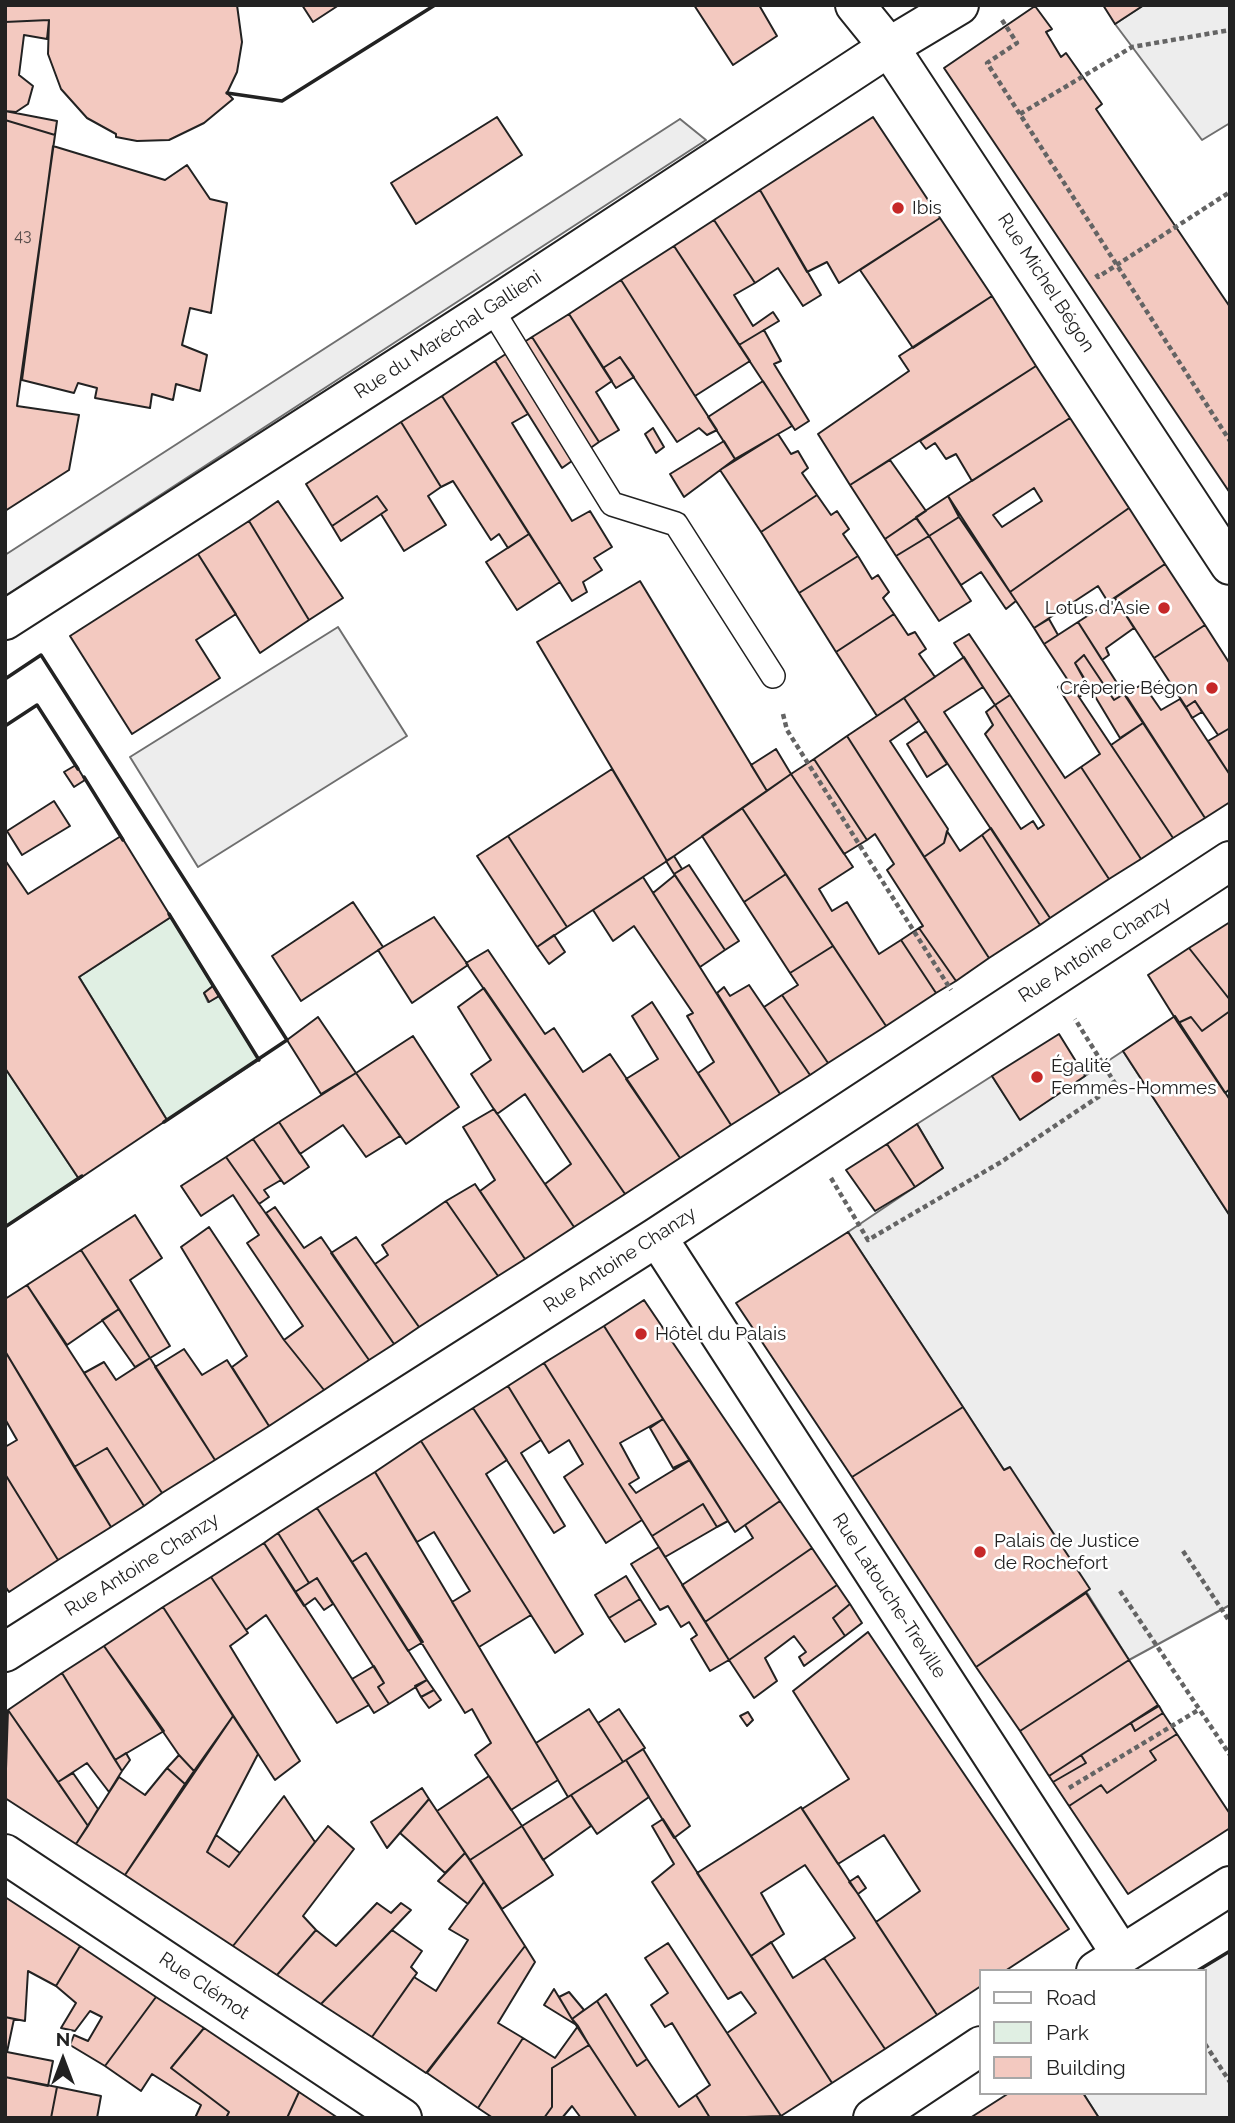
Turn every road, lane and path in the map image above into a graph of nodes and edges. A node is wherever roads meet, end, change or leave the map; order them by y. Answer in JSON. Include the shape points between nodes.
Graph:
{"nodes":[{"id":1,"x":855,"y":5,"type":"edge"},
{"id":2,"x":959,"y":5,"type":"edge"},
{"id":3,"x":1230,"y":30,"type":"edge"},
{"id":4,"x":1017,"y":43,"type":"dead end"},
{"id":5,"x":888,"y":47,"type":"junction"},
{"id":6,"x":1020,"y":114,"type":"junction"},
{"id":7,"x":1230,"y":192,"type":"edge"},
{"id":8,"x":1116,"y":264,"type":"junction"},
{"id":9,"x":1098,"y":277,"type":"dead end"},
{"id":10,"x":491,"y":308,"type":"junction"},
{"id":11,"x":1230,"y":441,"type":"edge"},
{"id":12,"x":1230,"y":565,"type":"edge"},
{"id":13,"x":5,"y":620,"type":"edge"},
{"id":14,"x":773,"y":676,"type":"joint"},
{"id":15,"x":1230,"y":861,"type":"edge"},
{"id":16,"x":1050,"y":980,"type":"junction"},
{"id":17,"x":975,"y":1028,"type":"junction"},
{"id":18,"x":807,"y":1139,"type":"junction"},
{"id":19,"x":657,"y":1237,"type":"junction"},
{"id":20,"x":1183,"y":1551,"type":"dead end"},
{"id":21,"x":1120,"y":1591,"type":"dead end"},
{"id":22,"x":1230,"y":1622,"type":"edge"},
{"id":23,"x":5,"y":1652,"type":"edge"},
{"id":24,"x":1200,"y":1709,"type":"junction"},
{"id":25,"x":1230,"y":1755,"type":"edge"},
{"id":26,"x":1029,"y":1812,"type":"junction"},
{"id":27,"x":5,"y":1854,"type":"edge"},
{"id":28,"x":1230,"y":1886,"type":"edge"},
{"id":29,"x":1109,"y":1962,"type":"edge"},
{"id":30,"x":979,"y":2047,"type":"edge"},
{"id":31,"x":1207,"y":2047,"type":"edge"},
{"id":32,"x":1230,"y":2082,"type":"edge"},
{"id":33,"x":402,"y":2118,"type":"edge"},
{"id":34,"x":873,"y":2118,"type":"edge"}],
"edges":[{"from":1,"to":5,"type":"street","name":"Rue Michel Bégon"},
{"from":2,"to":5,"type":"street","name":"Rue du Maréchal Gallieni"},
{"from":3,"to":6,"type":"path","via":[[1132,47]]},
{"from":4,"to":6,"type":"path","via":[[987,63]]},
{"from":5,"to":10,"type":"street","name":"Rue du Maréchal Gallieni"},
{"from":5,"to":12,"type":"street","name":"Rue Michel Bégon"},
{"from":6,"to":8,"type":"path"},
{"from":7,"to":8,"type":"path"},
{"from":8,"to":9,"type":"path"},
{"from":8,"to":11,"type":"path"},
{"from":10,"to":13,"type":"street","name":"Rue du Maréchal Gallieni"},
{"from":10,"to":14,"type":"lane","via":[[612,504],[676,524]]},
{"from":14,"to":17,"type":"path","via":[[787,730]]},
{"from":15,"to":16,"type":"street","name":"Rue Antoine Chanzy"},
{"from":16,"to":17,"type":"street","name":"Rue Antoine Chanzy"},
{"from":16,"to":18,"type":"path","via":[[1116,1085],[1001,1162],[869,1240]]},
{"from":17,"to":18,"type":"street","name":"Rue Antoine Chanzy"},
{"from":18,"to":19,"type":"street","name":"Rue Antoine Chanzy"},
{"from":19,"to":23,"type":"street","name":"Rue Antoine Chanzy"},
{"from":19,"to":26,"type":"street","name":"Rue Latouche-Treville"},
{"from":20,"to":22,"type":"path"},
{"from":21,"to":24,"type":"path"},
{"from":24,"to":25,"type":"path"},
{"from":24,"to":26,"type":"path"},
{"from":26,"to":29,"type":"street","name":"Rue Latouche-Treville"},
{"from":27,"to":33,"type":"street","name":"Rue Clémot"},
{"from":28,"to":29,"type":"street"},
{"from":30,"to":34,"type":"street"},
{"from":31,"to":32,"type":"path"}]}
